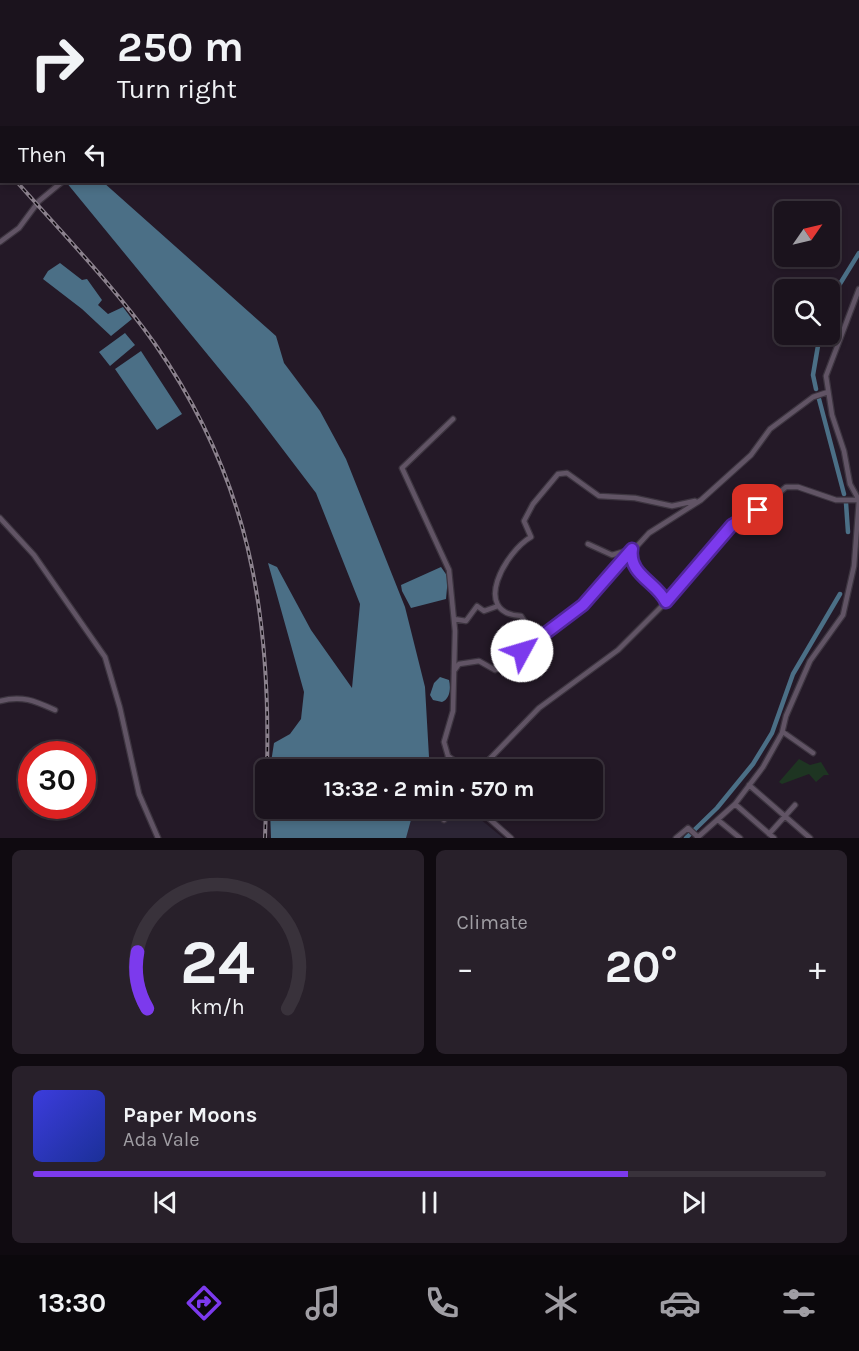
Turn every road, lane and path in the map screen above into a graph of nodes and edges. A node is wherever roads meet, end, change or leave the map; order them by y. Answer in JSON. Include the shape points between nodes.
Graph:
{"nodes":[{"id":1,"x":60,"y":183,"type":"edge"},
{"id":2,"x":0,"y":242,"type":"edge"},
{"id":3,"x":859,"y":289,"type":"edge"},
{"id":4,"x":828,"y":392,"type":"junction"},
{"id":5,"x":453,"y":419,"type":"dead end"},
{"id":6,"x":858,"y":497,"type":"edge"},
{"id":7,"x":700,"y":500,"type":"junction"},
{"id":8,"x":0,"y":518,"type":"edge"},
{"id":9,"x":588,"y":544,"type":"dead end"},
{"id":10,"x":632,"y":549,"type":"junction"},
{"id":11,"x":666,"y":602,"type":"junction"},
{"id":12,"x":498,"y":606,"type":"junction"},
{"id":13,"x":454,"y":619,"type":"junction"},
{"id":14,"x":536,"y":639,"type":"junction"},
{"id":15,"x":454,"y":671,"type":"junction"},
{"id":16,"x":0,"y":701,"type":"edge"},
{"id":17,"x":55,"y":710,"type":"dead end"},
{"id":18,"x":783,"y":732,"type":"junction"},
{"id":19,"x":813,"y":753,"type":"dead end"},
{"id":20,"x":448,"y":756,"type":"junction"},
{"id":21,"x":448,"y":759,"type":"edge"},
{"id":22,"x":452,"y":759,"type":"edge"},
{"id":23,"x":489,"y":759,"type":"edge"},
{"id":24,"x":749,"y":785,"type":"junction"},
{"id":25,"x":735,"y":804,"type":"junction"},
{"id":26,"x":795,"y":805,"type":"dead end"},
{"id":27,"x":785,"y":817,"type":"junction"},
{"id":28,"x":490,"y":819,"type":"edge"},
{"id":29,"x":718,"y":820,"type":"junction"},
{"id":30,"x":769,"y":834,"type":"junction"},
{"id":31,"x":697,"y":837,"type":"edge"},
{"id":32,"x":158,"y":838,"type":"edge"},
{"id":33,"x":512,"y":838,"type":"edge"},
{"id":34,"x":676,"y":838,"type":"edge"},
{"id":35,"x":739,"y":838,"type":"edge"},
{"id":36,"x":774,"y":838,"type":"edge"},
{"id":37,"x":810,"y":838,"type":"edge"}],
"edges":[{"from":1,"to":2,"type":"street","via":[[19,228]]},
{"from":3,"to":4,"type":"street","via":[[826,376]]},
{"from":4,"to":6,"type":"street","via":[[850,484]]},
{"from":4,"to":7,"type":"street","via":[[813,397],[770,429],[751,455]]},
{"from":5,"to":13,"type":"street","via":[[402,468],[449,570]]},
{"from":6,"to":11,"type":"street","via":[[836,500],[798,487],[786,487],[732,525]]},
{"from":6,"to":18,"type":"street","via":[[854,566],[843,615],[810,661]]},
{"from":7,"to":10,"type":"street","via":[[649,533]]},
{"from":7,"to":12,"type":"street","via":[[672,506],[599,496],[567,473],[558,474],[524,521],[531,537],[520,545],[496,579]]},
{"from":8,"to":32,"type":"street","via":[[34,555],[105,657],[139,794]]},
{"from":9,"to":10,"type":"street","via":[[612,555]]},
{"from":10,"to":11,"type":"street","via":[[635,569],[662,592]]},
{"from":10,"to":14,"type":"street","via":[[583,605]]},
{"from":11,"to":23,"type":"street","via":[[618,650],[539,708]]},
{"from":12,"to":13,"type":"street","via":[[484,611],[477,606],[466,621]]},
{"from":12,"to":14,"type":"street","via":[[521,616]]},
{"from":13,"to":15,"type":"street"},
{"from":14,"to":15,"type":"street","via":[[495,670],[479,661],[459,664]]},
{"from":15,"to":20,"type":"street","via":[[453,711],[444,742]]},
{"from":16,"to":17,"type":"street","via":[[30,699]]},
{"from":18,"to":19,"type":"street"},
{"from":18,"to":24,"type":"street"},
{"from":20,"to":21,"type":"street"},
{"from":20,"to":22,"type":"street"},
{"from":24,"to":25,"type":"street"},
{"from":24,"to":27,"type":"street"},
{"from":25,"to":29,"type":"street"},
{"from":25,"to":30,"type":"street"},
{"from":26,"to":27,"type":"street"},
{"from":27,"to":30,"type":"street"},
{"from":27,"to":37,"type":"street"},
{"from":28,"to":33,"type":"street"},
{"from":29,"to":31,"type":"street"},
{"from":29,"to":35,"type":"street"},
{"from":30,"to":36,"type":"street"},
{"from":31,"to":34,"type":"street","via":[[689,829]]}]}
